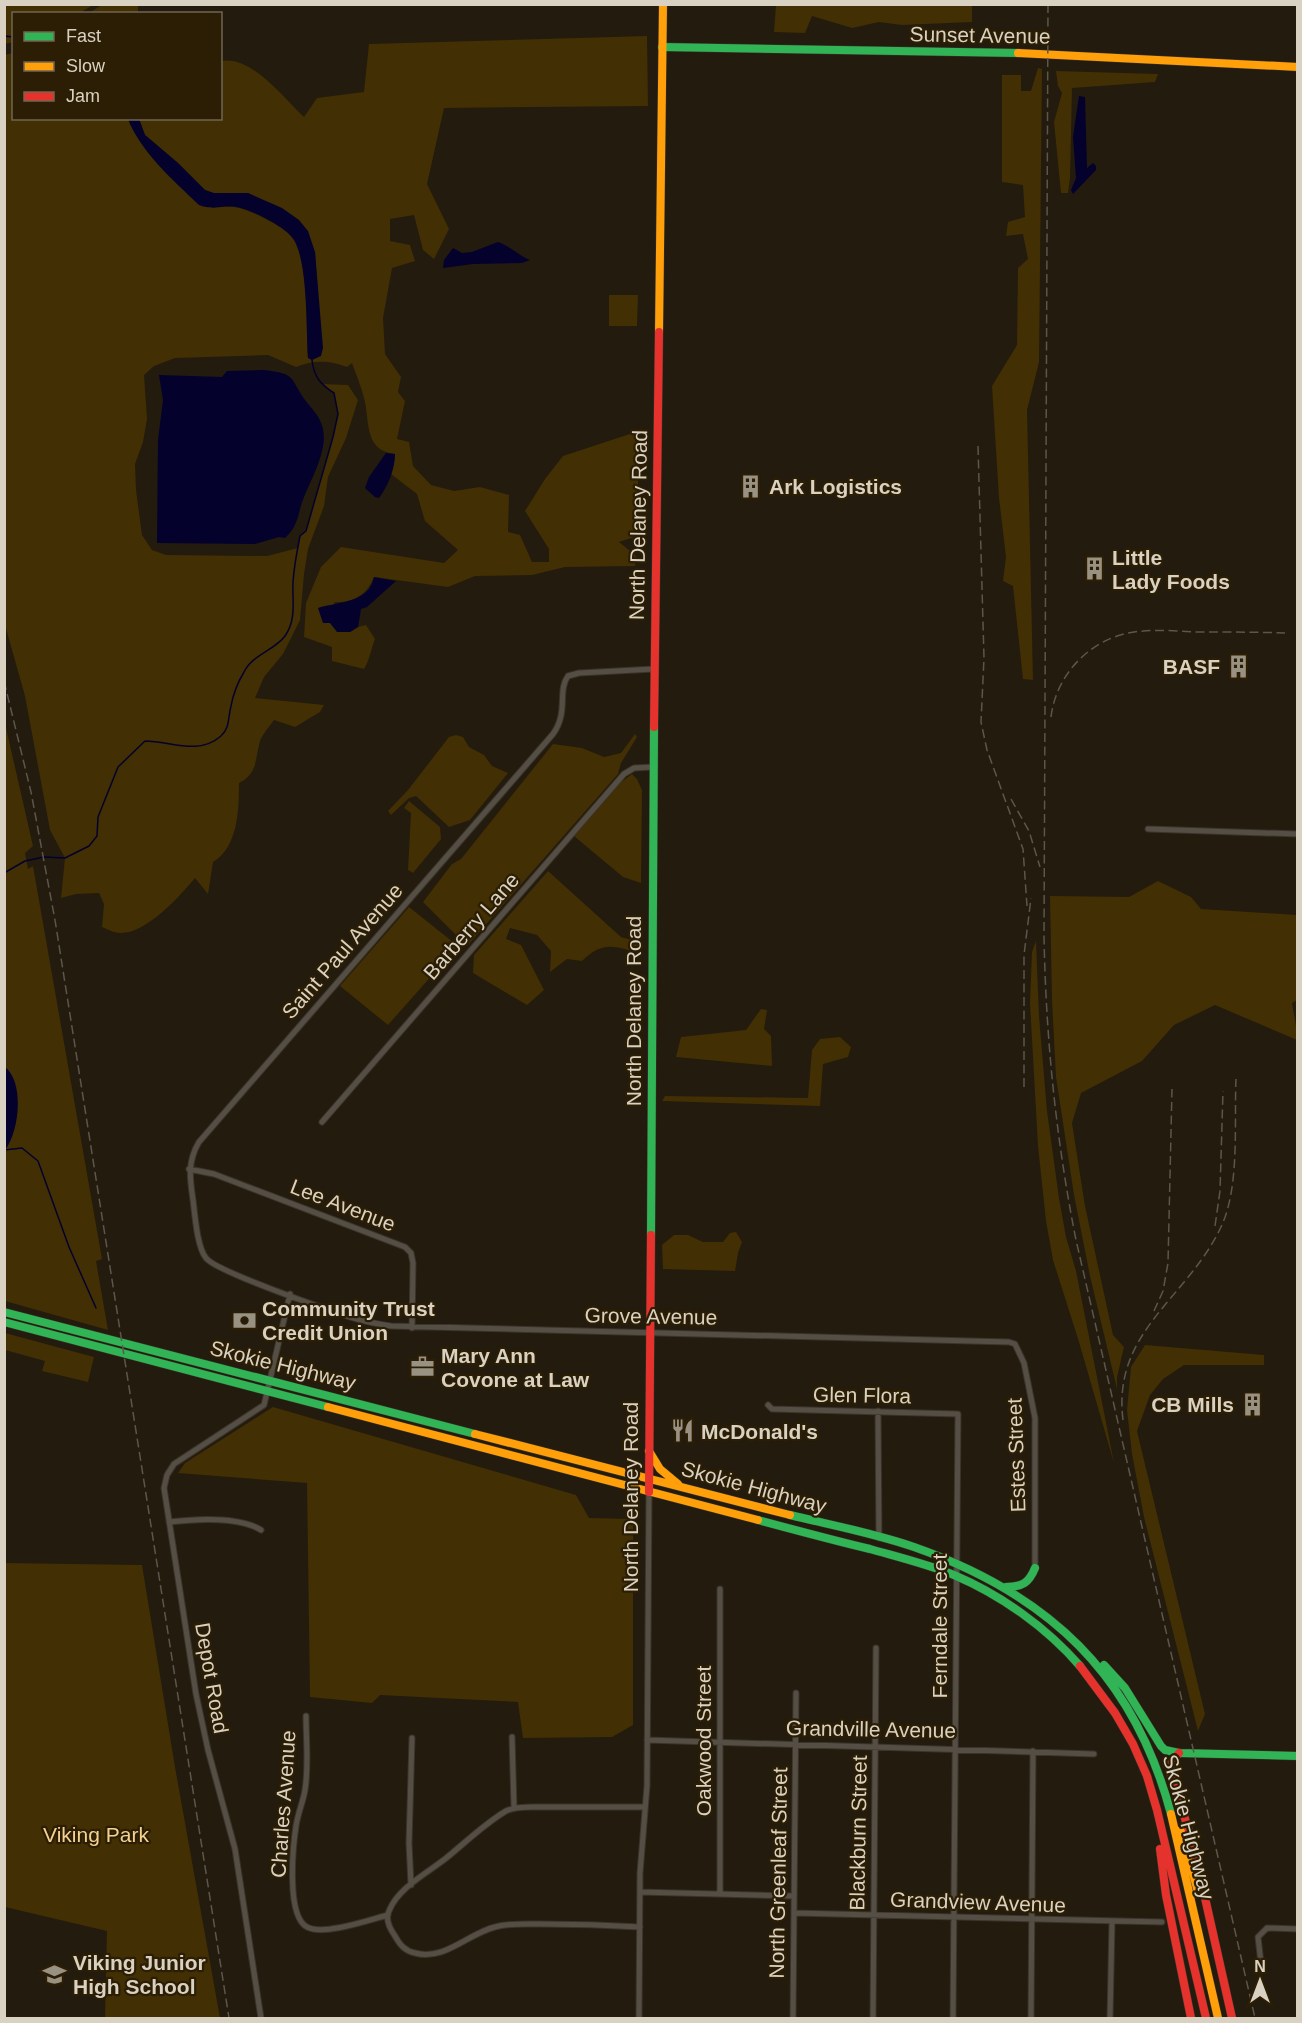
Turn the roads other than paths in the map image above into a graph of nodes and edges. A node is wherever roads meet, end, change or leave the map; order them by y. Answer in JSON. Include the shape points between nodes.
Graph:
{"nodes":[{"id":1,"x":663,"y":4,"type":"edge"},
{"id":2,"x":662,"y":47,"type":"junction"},
{"id":3,"x":1298,"y":67,"type":"edge"},
{"id":4,"x":654,"y":669,"type":"junction"},
{"id":5,"x":653,"y":767,"type":"junction"},
{"id":6,"x":1148,"y":829,"type":"dead end"},
{"id":7,"x":1298,"y":834,"type":"edge"},
{"id":8,"x":322,"y":1122,"type":"dead end"},
{"id":9,"x":189,"y":1169,"type":"junction"},
{"id":10,"x":290,"y":1294,"type":"junction"},
{"id":11,"x":4,"y":1312,"type":"edge"},
{"id":12,"x":4,"y":1322,"type":"edge"},
{"id":13,"x":412,"y":1328,"type":"junction"},
{"id":14,"x":649,"y":1332,"type":"junction"},
{"id":15,"x":1015,"y":1344,"type":"joint"},
{"id":16,"x":269,"y":1380,"type":"junction"},
{"id":17,"x":267,"y":1391,"type":"junction"},
{"id":18,"x":768,"y":1405,"type":"dead end"},
{"id":19,"x":878,"y":1411,"type":"junction"},
{"id":20,"x":958,"y":1414,"type":"joint"},
{"id":21,"x":649,"y":1451,"type":"junction"},
{"id":22,"x":649,"y":1478,"type":"junction"},
{"id":23,"x":682,"y":1487,"type":"junction"},
{"id":24,"x":649,"y":1492,"type":"junction"},
{"id":25,"x":169,"y":1522,"type":"junction"},
{"id":26,"x":261,"y":1530,"type":"dead end"},
{"id":27,"x":879,"y":1538,"type":"junction"},
{"id":28,"x":956,"y":1562,"type":"junction"},
{"id":29,"x":1035,"y":1568,"type":"joint"},
{"id":30,"x":955,"y":1576,"type":"junction"},
{"id":31,"x":1006,"y":1587,"type":"junction"},
{"id":32,"x":720,"y":1589,"type":"dead end"},
{"id":33,"x":1073,"y":1637,"type":"junction"},
{"id":34,"x":876,"y":1648,"type":"dead end"},
{"id":35,"x":796,"y":1693,"type":"dead end"},
{"id":36,"x":306,"y":1716,"type":"dead end"},
{"id":37,"x":512,"y":1737,"type":"dead end"},
{"id":38,"x":412,"y":1738,"type":"dead end"},
{"id":39,"x":647,"y":1740,"type":"junction"},
{"id":40,"x":720,"y":1742,"type":"junction"},
{"id":41,"x":795,"y":1745,"type":"junction"},
{"id":42,"x":876,"y":1747,"type":"junction"},
{"id":43,"x":954,"y":1749,"type":"junction"},
{"id":44,"x":1033,"y":1751,"type":"junction"},
{"id":45,"x":1179,"y":1753,"type":"junction"},
{"id":46,"x":1094,"y":1754,"type":"dead end"},
{"id":47,"x":1298,"y":1756,"type":"edge"},
{"id":48,"x":1156,"y":1765,"type":"junction"},
{"id":49,"x":1153,"y":1796,"type":"junction"},
{"id":50,"x":514,"y":1808,"type":"junction"},
{"id":51,"x":645,"y":1808,"type":"junction"},
{"id":52,"x":411,"y":1885,"type":"junction"},
{"id":53,"x":640,"y":1892,"type":"junction"},
{"id":54,"x":720,"y":1894,"type":"junction"},
{"id":55,"x":794,"y":1896,"type":"junction"},
{"id":56,"x":794,"y":1913,"type":"junction"},
{"id":57,"x":874,"y":1915,"type":"junction"},
{"id":58,"x":388,"y":1916,"type":"junction"},
{"id":59,"x":953,"y":1917,"type":"junction"},
{"id":60,"x":1033,"y":1920,"type":"junction"},
{"id":61,"x":1112,"y":1922,"type":"junction"},
{"id":62,"x":1162,"y":1922,"type":"dead end"},
{"id":63,"x":640,"y":1927,"type":"junction"},
{"id":64,"x":1298,"y":1929,"type":"edge"},
{"id":65,"x":1218,"y":1961,"type":"junction"},
{"id":66,"x":1261,"y":1963,"type":"dead end"},
{"id":67,"x":261,"y":2019,"type":"edge"},
{"id":68,"x":639,"y":2019,"type":"edge"},
{"id":69,"x":793,"y":2019,"type":"edge"},
{"id":70,"x":873,"y":2019,"type":"edge"},
{"id":71,"x":952,"y":2019,"type":"edge"},
{"id":72,"x":1031,"y":2019,"type":"edge"},
{"id":73,"x":1110,"y":2019,"type":"edge"},
{"id":74,"x":1191,"y":2019,"type":"edge"},
{"id":75,"x":1206,"y":2019,"type":"edge"},
{"id":76,"x":1218,"y":2019,"type":"edge"},
{"id":77,"x":1232,"y":2019,"type":"edge"}],
"edges":[{"from":1,"to":2,"type":"main road","name":"North Delaney Road"},
{"from":2,"to":3,"type":"main road","name":"Sunset Avenue","via":[[1048,53]]},
{"from":2,"to":4,"type":"main road","name":"North Delaney Road"},
{"from":4,"to":5,"type":"main road","name":"North Delaney Road"},
{"from":4,"to":9,"type":"street","name":"Saint Paul Avenue","via":[[568,676],[561,720],[553,734],[209,1130],[194,1150]]},
{"from":5,"to":8,"type":"street","name":"Barberry Lane","via":[[634,768],[624,774]]},
{"from":5,"to":14,"type":"main road","name":"North Delaney Road"},
{"from":6,"to":7,"type":"street"},
{"from":9,"to":10,"type":"street","via":[[201,1249],[207,1260]]},
{"from":9,"to":13,"type":"street","name":"Lee Avenue","via":[[214,1174],[405,1247],[413,1263]]},
{"from":10,"to":13,"type":"street","name":"Grove Avenue","via":[[362,1320]]},
{"from":10,"to":16,"type":"street"},
{"from":11,"to":16,"type":"main road","name":"Skokie Highway"},
{"from":12,"to":17,"type":"main road","name":"Skokie Highway"},
{"from":13,"to":14,"type":"street","name":"Grove Avenue"},
{"from":14,"to":15,"type":"street","name":"Grove Avenue"},
{"from":14,"to":21,"type":"main road","name":"North Delaney Road"},
{"from":15,"to":29,"type":"street","name":"Estes Street","via":[[1024,1363],[1035,1418]]},
{"from":16,"to":17,"type":"street"},
{"from":16,"to":22,"type":"main road","name":"Skokie Highway"},
{"from":17,"to":24,"type":"main road","name":"Skokie Highway"},
{"from":17,"to":25,"type":"street","name":"Depot Road","via":[[264,1405],[169,1470],[164,1488]]},
{"from":18,"to":19,"type":"street","name":"Glen Flora","via":[[772,1409]]},
{"from":19,"to":20,"type":"street","name":"Glen Flora"},
{"from":19,"to":27,"type":"street"},
{"from":20,"to":28,"type":"street","name":"Ferndale Street"},
{"from":21,"to":22,"type":"main road","name":"North Delaney Road"},
{"from":21,"to":23,"type":"main road","via":[[660,1469]]},
{"from":22,"to":23,"type":"main road","name":"Skokie Highway"},
{"from":22,"to":24,"type":"main road","name":"North Delaney Road"},
{"from":23,"to":27,"type":"main road","name":"Skokie Highway"},
{"from":24,"to":30,"type":"main road","name":"Skokie Highway","via":[[880,1552]]},
{"from":24,"to":39,"type":"street","name":"North Delaney Road"},
{"from":25,"to":26,"type":"street","via":[[237,1522]]},
{"from":25,"to":67,"type":"street","name":"Depot Road","via":[[203,1731],[238,1863]]},
{"from":27,"to":28,"type":"main road","name":"Skokie Highway"},
{"from":28,"to":30,"type":"street","name":"Ferndale Street"},
{"from":28,"to":31,"type":"main road","name":"Skokie Highway"},
{"from":29,"to":31,"type":"main road","via":[[1026,1584]]},
{"from":30,"to":43,"type":"street","name":"Ferndale Street"},
{"from":30,"to":49,"type":"main road","name":"Skokie Highway","via":[[1025,1616],[1080,1666],[1114,1711],[1138,1755]]},
{"from":31,"to":33,"type":"main road","name":"Skokie Highway"},
{"from":32,"to":40,"type":"street","name":"Oakwood Street"},
{"from":33,"to":45,"type":"main road","via":[[1125,1688],[1161,1746]]},
{"from":33,"to":48,"type":"main road","name":"Skokie Highway","via":[[1125,1703]]},
{"from":34,"to":42,"type":"street","name":"Blackburn Street"},
{"from":35,"to":41,"type":"street","name":"North Greenleaf Street"},
{"from":36,"to":58,"type":"street","name":"Charles Avenue","via":[[305,1791],[294,1841],[296,1913],[305,1927],[322,1930]]},
{"from":37,"to":50,"type":"street"},
{"from":38,"to":52,"type":"street"},
{"from":39,"to":40,"type":"street","name":"Grandville Avenue"},
{"from":39,"to":51,"type":"street","name":"North Delaney Road"},
{"from":40,"to":41,"type":"street","name":"Grandville Avenue"},
{"from":40,"to":54,"type":"street","name":"Oakwood Street"},
{"from":41,"to":42,"type":"street","name":"Grandville Avenue"},
{"from":41,"to":55,"type":"street","name":"North Greenleaf Street"},
{"from":42,"to":43,"type":"street","name":"Grandville Avenue"},
{"from":42,"to":57,"type":"street","name":"Blackburn Street"},
{"from":43,"to":44,"type":"street","name":"Grandville Avenue"},
{"from":43,"to":59,"type":"street","name":"Ferndale Street"},
{"from":44,"to":46,"type":"street","name":"Grandville Avenue"},
{"from":44,"to":60,"type":"street"},
{"from":45,"to":47,"type":"main road"},
{"from":45,"to":65,"type":"main road","via":[[1171,1763],[1170,1773],[1192,1840]]},
{"from":48,"to":65,"type":"main road","via":[[1174,1806]]},
{"from":48,"to":76,"type":"main road","name":"Skokie Highway"},
{"from":49,"to":74,"type":"main road","via":[[1166,1895]]},
{"from":49,"to":75,"type":"main road","name":"Skokie Highway"},
{"from":50,"to":51,"type":"street"},
{"from":50,"to":52,"type":"street"},
{"from":51,"to":53,"type":"street","name":"North Delaney Road"},
{"from":52,"to":58,"type":"street","via":[[393,1903]]},
{"from":53,"to":54,"type":"street"},
{"from":53,"to":63,"type":"street","name":"North Delaney Road"},
{"from":54,"to":55,"type":"street"},
{"from":55,"to":56,"type":"street","name":"North Greenleaf Street"},
{"from":56,"to":57,"type":"street","name":"Grandview Avenue"},
{"from":56,"to":69,"type":"street","name":"North Greenleaf Street"},
{"from":57,"to":59,"type":"street","name":"Grandview Avenue"},
{"from":57,"to":70,"type":"street","name":"Blackburn Street"},
{"from":58,"to":63,"type":"street","via":[[391,1930],[402,1947],[431,1955],[479,1932],[504,1925]]},
{"from":59,"to":60,"type":"street","name":"Grandview Avenue"},
{"from":59,"to":71,"type":"street","name":"Ferndale Street"},
{"from":60,"to":61,"type":"street","name":"Grandview Avenue"},
{"from":60,"to":72,"type":"street"},
{"from":61,"to":62,"type":"street","name":"Grandview Avenue"},
{"from":61,"to":73,"type":"street"},
{"from":63,"to":68,"type":"street","name":"North Delaney Road"},
{"from":64,"to":66,"type":"street","via":[[1267,1928],[1258,1937]]},
{"from":65,"to":77,"type":"main road"}]}
